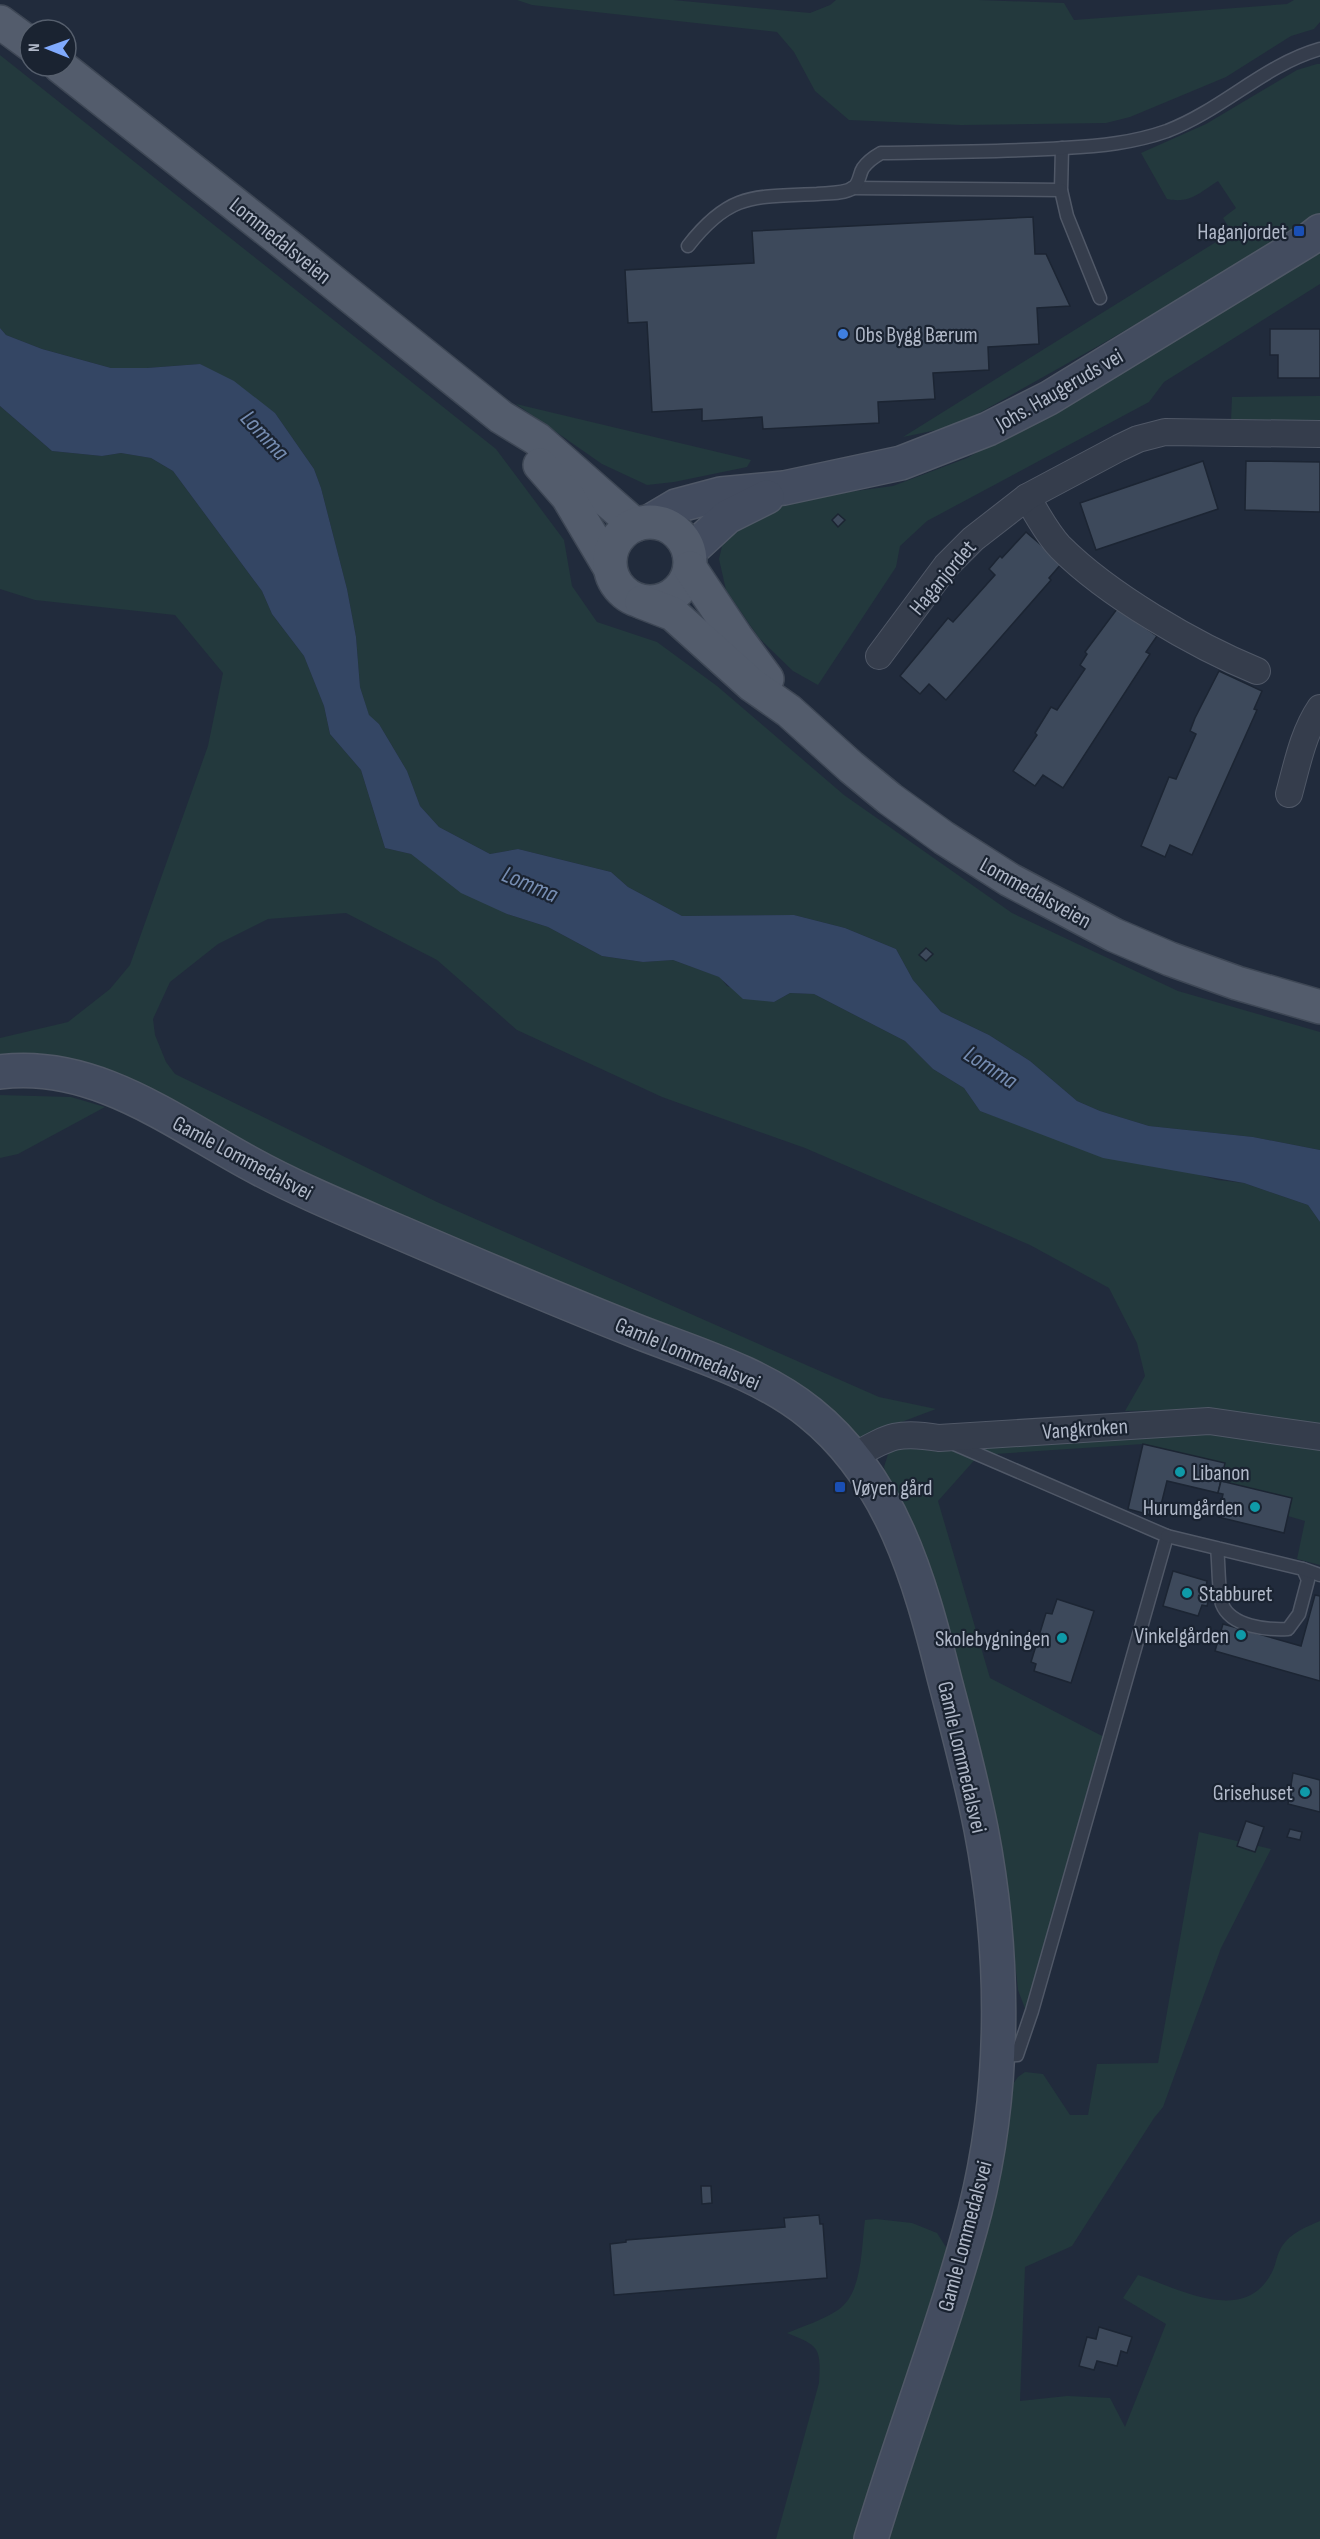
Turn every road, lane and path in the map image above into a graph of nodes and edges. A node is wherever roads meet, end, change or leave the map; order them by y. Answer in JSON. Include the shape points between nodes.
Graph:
{"nodes":[{"id":1,"x":0,"y":22,"type":"edge"},
{"id":2,"x":18,"y":35,"type":"edge"},
{"id":3,"x":1320,"y":49,"type":"edge"},
{"id":4,"x":75,"y":78,"type":"edge"},
{"id":5,"x":1062,"y":148,"type":"junction"},
{"id":6,"x":852,"y":188,"type":"junction"},
{"id":7,"x":1060,"y":190,"type":"junction"},
{"id":8,"x":1317,"y":235,"type":"edge"},
{"id":9,"x":688,"y":246,"type":"dead end"},
{"id":10,"x":1100,"y":298,"type":"dead end"},
{"id":11,"x":501,"y":417,"type":"junction"},
{"id":12,"x":1320,"y":434,"type":"edge"},
{"id":13,"x":784,"y":488,"type":"junction"},
{"id":14,"x":1027,"y":497,"type":"junction"},
{"id":15,"x":642,"y":523,"type":"junction"},
{"id":16,"x":690,"y":560,"type":"junction"},
{"id":17,"x":609,"y":566,"type":"junction"},
{"id":18,"x":642,"y":602,"type":"junction"},
{"id":19,"x":879,"y":656,"type":"dead end"},
{"id":20,"x":1257,"y":671,"type":"dead end"},
{"id":21,"x":1320,"y":708,"type":"edge"},
{"id":22,"x":789,"y":711,"type":"junction"},
{"id":23,"x":1289,"y":794,"type":"dead end"},
{"id":24,"x":1320,"y":1007,"type":"edge"},
{"id":25,"x":0,"y":1072,"type":"edge"},
{"id":26,"x":1320,"y":1437,"type":"edge"},
{"id":27,"x":939,"y":1438,"type":"junction"},
{"id":28,"x":854,"y":1456,"type":"junction"},
{"id":29,"x":1167,"y":1536,"type":"junction"},
{"id":30,"x":1217,"y":1548,"type":"junction"},
{"id":31,"x":1303,"y":1569,"type":"junction"},
{"id":32,"x":1320,"y":1575,"type":"edge"},
{"id":33,"x":997,"y":2056,"type":"junction"},
{"id":34,"x":871,"y":2539,"type":"edge"}],
"edges":[{"from":1,"to":2,"type":"main road"},
{"from":3,"to":5,"type":"lane","via":[[1296,56],[1169,130],[1111,145]]},
{"from":4,"to":11,"type":"main road","name":"Lommedalsveien"},
{"from":5,"to":6,"type":"lane","via":[[881,153],[862,169]]},
{"from":5,"to":7,"type":"lane"},
{"from":6,"to":7,"type":"lane"},
{"from":6,"to":9,"type":"lane","via":[[835,193],[759,197],[730,205],[703,227]]},
{"from":7,"to":10,"type":"lane"},
{"from":8,"to":13,"type":"street","name":"Johs. Haugeruds vei","via":[[1049,398],[988,429],[901,463]]},
{"from":11,"to":15,"type":"main road","name":"Lommedalsveien","via":[[537,439]]},
{"from":11,"to":17,"type":"main road","name":"Lommedalsveien","via":[[568,497]]},
{"from":12,"to":14,"type":"street","name":"Haganjordet","via":[[1165,432],[1138,439]]},
{"from":13,"to":15,"type":"street","name":"Johs. Haugeruds vei","via":[[721,494],[676,506]]},
{"from":13,"to":16,"type":"street","name":"Johs. Haugeruds vei","via":[[727,517]]},
{"from":14,"to":19,"type":"street","name":"Haganjordet","via":[[973,539],[946,566]]},
{"from":14,"to":20,"type":"street","via":[[1060,547],[1111,589],[1192,640]]},
{"from":15,"to":16,"type":"main road","via":[[674,529],[684,539]]},
{"from":15,"to":17,"type":"main road","via":[[620,535],[610,552]]},
{"from":16,"to":18,"type":"main road","via":[[686,582],[677,593],[662,601]]},
{"from":16,"to":22,"type":"main road","name":"Lommedalsveien","via":[[736,637]]},
{"from":17,"to":18,"type":"main road","via":[[626,594]]},
{"from":18,"to":22,"type":"main road","name":"Lommedalsveien","via":[[674,614],[752,685]]},
{"from":21,"to":23,"type":"street","via":[[1300,752]]},
{"from":22,"to":24,"type":"main road","name":"Lommedalsveien","via":[[917,819],[975,859],[1060,908],[1203,972]]},
{"from":25,"to":28,"type":"street","name":"Gamle Lommedalsvei","via":[[73,1075],[114,1089],[319,1197],[759,1382],[804,1407]]},
{"from":26,"to":27,"type":"street","name":"Vangkroken","via":[[1209,1421]]},
{"from":27,"to":28,"type":"street","name":"Vangkroken","via":[[900,1434]]},
{"from":27,"to":29,"type":"lane"},
{"from":28,"to":33,"type":"street","name":"Gamle Lommedalsvei","via":[[890,1513],[926,1605],[965,1760],[981,1831],[994,1921]]},
{"from":29,"to":30,"type":"lane"},
{"from":29,"to":33,"type":"lane","via":[[1032,2011],[1017,2055]]},
{"from":30,"to":31,"type":"lane"},
{"from":30,"to":31,"type":"lane","via":[[1222,1604],[1233,1619],[1268,1630],[1288,1629],[1299,1614],[1308,1580]]},
{"from":31,"to":32,"type":"lane"},
{"from":33,"to":34,"type":"street","name":"Gamle Lommedalsvei","via":[[989,2135],[975,2208]]}]}
